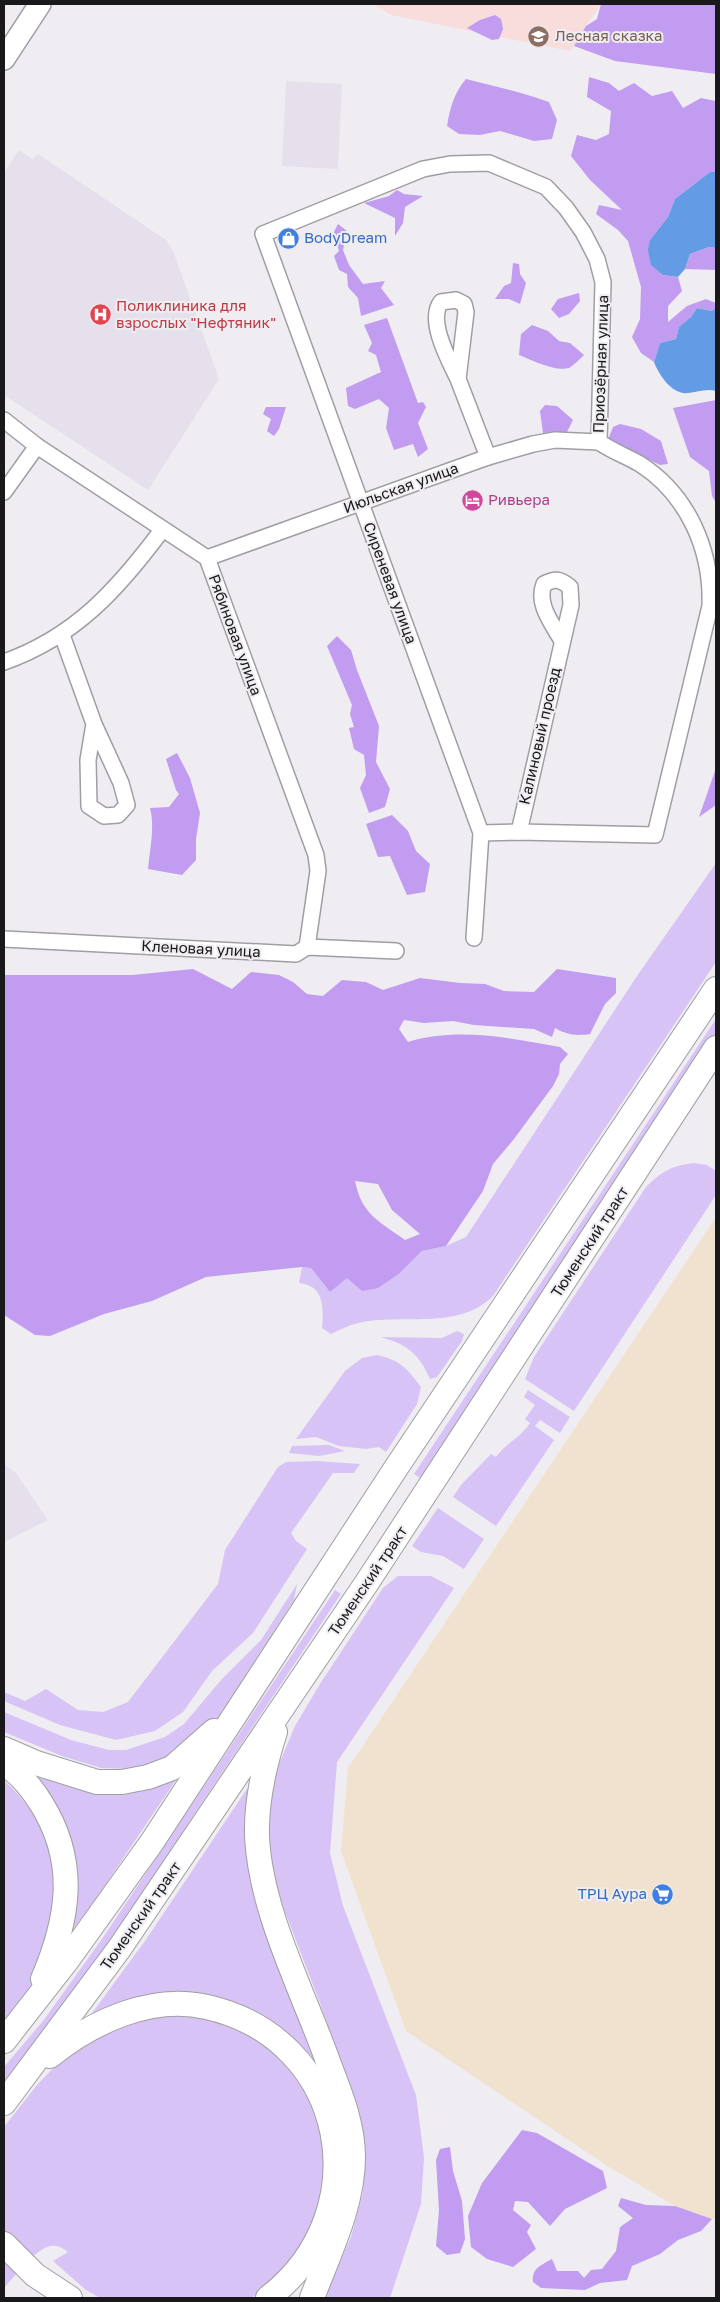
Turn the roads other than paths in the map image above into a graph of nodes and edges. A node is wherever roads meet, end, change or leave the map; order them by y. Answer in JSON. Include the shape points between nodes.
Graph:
{"nodes":[{"id":1,"x":40,"y":4,"type":"edge"},
{"id":2,"x":4,"y":58,"type":"edge"},
{"id":3,"x":264,"y":234,"type":"joint"},
{"id":4,"x":458,"y":378,"type":"dead end"},
{"id":5,"x":4,"y":420,"type":"edge"},
{"id":6,"x":599,"y":442,"type":"junction"},
{"id":7,"x":37,"y":446,"type":"junction"},
{"id":8,"x":488,"y":457,"type":"junction"},
{"id":9,"x":4,"y":492,"type":"edge"},
{"id":10,"x":361,"y":502,"type":"junction"},
{"id":11,"x":162,"y":530,"type":"junction"},
{"id":12,"x":207,"y":558,"type":"junction"},
{"id":13,"x":62,"y":635,"type":"junction"},
{"id":14,"x":562,"y":641,"type":"dead end"},
{"id":15,"x":4,"y":662,"type":"edge"},
{"id":16,"x":94,"y":724,"type":"junction"},
{"id":17,"x":519,"y":832,"type":"junction"},
{"id":18,"x":481,"y":833,"type":"junction"},
{"id":19,"x":474,"y":938,"type":"dead end"},
{"id":20,"x":4,"y":939,"type":"edge"},
{"id":21,"x":307,"y":947,"type":"junction"},
{"id":22,"x":396,"y":951,"type":"dead end"},
{"id":23,"x":716,"y":989,"type":"edge"},
{"id":24,"x":716,"y":1048,"type":"edge"},
{"id":25,"x":295,"y":1688,"type":"junction"},
{"id":26,"x":239,"y":1708,"type":"junction"},
{"id":27,"x":4,"y":1749,"type":"edge"},
{"id":28,"x":4,"y":1764,"type":"edge"},
{"id":29,"x":4,"y":2040,"type":"edge"},
{"id":30,"x":27,"y":2074,"type":"junction"},
{"id":31,"x":4,"y":2103,"type":"edge"},
{"id":32,"x":4,"y":2244,"type":"edge"},
{"id":33,"x":35,"y":2275,"type":"junction"},
{"id":34,"x":58,"y":2298,"type":"edge"},
{"id":35,"x":70,"y":2298,"type":"edge"},
{"id":36,"x":268,"y":2298,"type":"edge"},
{"id":37,"x":312,"y":2298,"type":"edge"}],
"edges":[{"from":1,"to":2,"type":"main road"},
{"from":3,"to":6,"type":"street","name":"Приозёрная улица","via":[[423,169],[450,164],[489,163],[546,187],[583,232],[597,259],[603,282]]},
{"from":3,"to":10,"type":"street","name":"Сиреневая улица"},
{"from":4,"to":8,"type":"street"},
{"from":5,"to":7,"type":"street","name":"Рябиновая улица"},
{"from":6,"to":8,"type":"street","name":"Июльская улица","via":[[555,440]]},
{"from":6,"to":17,"type":"street","name":"Приозёрная улица","via":[[656,477],[690,515],[702,546],[710,584],[710,606],[655,835]]},
{"from":7,"to":9,"type":"street"},
{"from":7,"to":11,"type":"street","name":"Рябиновая улица"},
{"from":8,"to":10,"type":"street","name":"Июльская улица"},
{"from":10,"to":12,"type":"street","name":"Июльская улица"},
{"from":10,"to":18,"type":"street","name":"Сиреневая улица"},
{"from":11,"to":12,"type":"street","name":"Рябиновая улица"},
{"from":11,"to":13,"type":"street","via":[[115,590]]},
{"from":12,"to":21,"type":"street","name":"Рябиновая улица","via":[[316,855],[318,872]]},
{"from":13,"to":15,"type":"street"},
{"from":13,"to":16,"type":"street"},
{"from":14,"to":17,"type":"street","name":"Калиновый проезд"},
{"from":16,"to":16,"type":"street","via":[[88,760],[89,806],[104,816],[118,815],[127,805],[121,783]]},
{"from":17,"to":18,"type":"street"},
{"from":18,"to":19,"type":"street","name":"Сиреневая улица"},
{"from":20,"to":21,"type":"street","name":"Кленовая улица","via":[[296,954]]},
{"from":21,"to":22,"type":"street","name":"Кленовая улица"},
{"from":23,"to":26,"type":"main road"},
{"from":24,"to":25,"type":"main road","name":"Тюменский тракт"},
{"from":25,"to":30,"type":"main road","name":"Тюменский тракт","via":[[119,1949]]},
{"from":25,"to":37,"type":"main road","via":[[276,1728],[263,1774],[257,1834],[260,1864],[276,1924],[342,2100],[351,2132],[353,2158],[345,2210]]},
{"from":26,"to":27,"type":"main road","via":[[172,1768],[122,1782],[97,1782]]},
{"from":26,"to":29,"type":"main road","via":[[152,1842],[68,1959]]},
{"from":28,"to":29,"type":"main road","via":[[30,1786],[51,1821],[62,1851],[66,1885],[62,1925],[54,1954],[41,1983]]},
{"from":30,"to":31,"type":"main road","name":"Тюменский тракт"},
{"from":30,"to":36,"type":"main road","via":[[66,2043],[96,2025],[159,2006],[194,2005],[222,2012],[263,2031],[289,2052],[306,2071],[327,2111],[336,2156],[336,2183],[328,2214],[314,2247],[296,2274]]},
{"from":32,"to":33,"type":"main road"},
{"from":33,"to":34,"type":"main road"},
{"from":33,"to":35,"type":"main road"}]}
